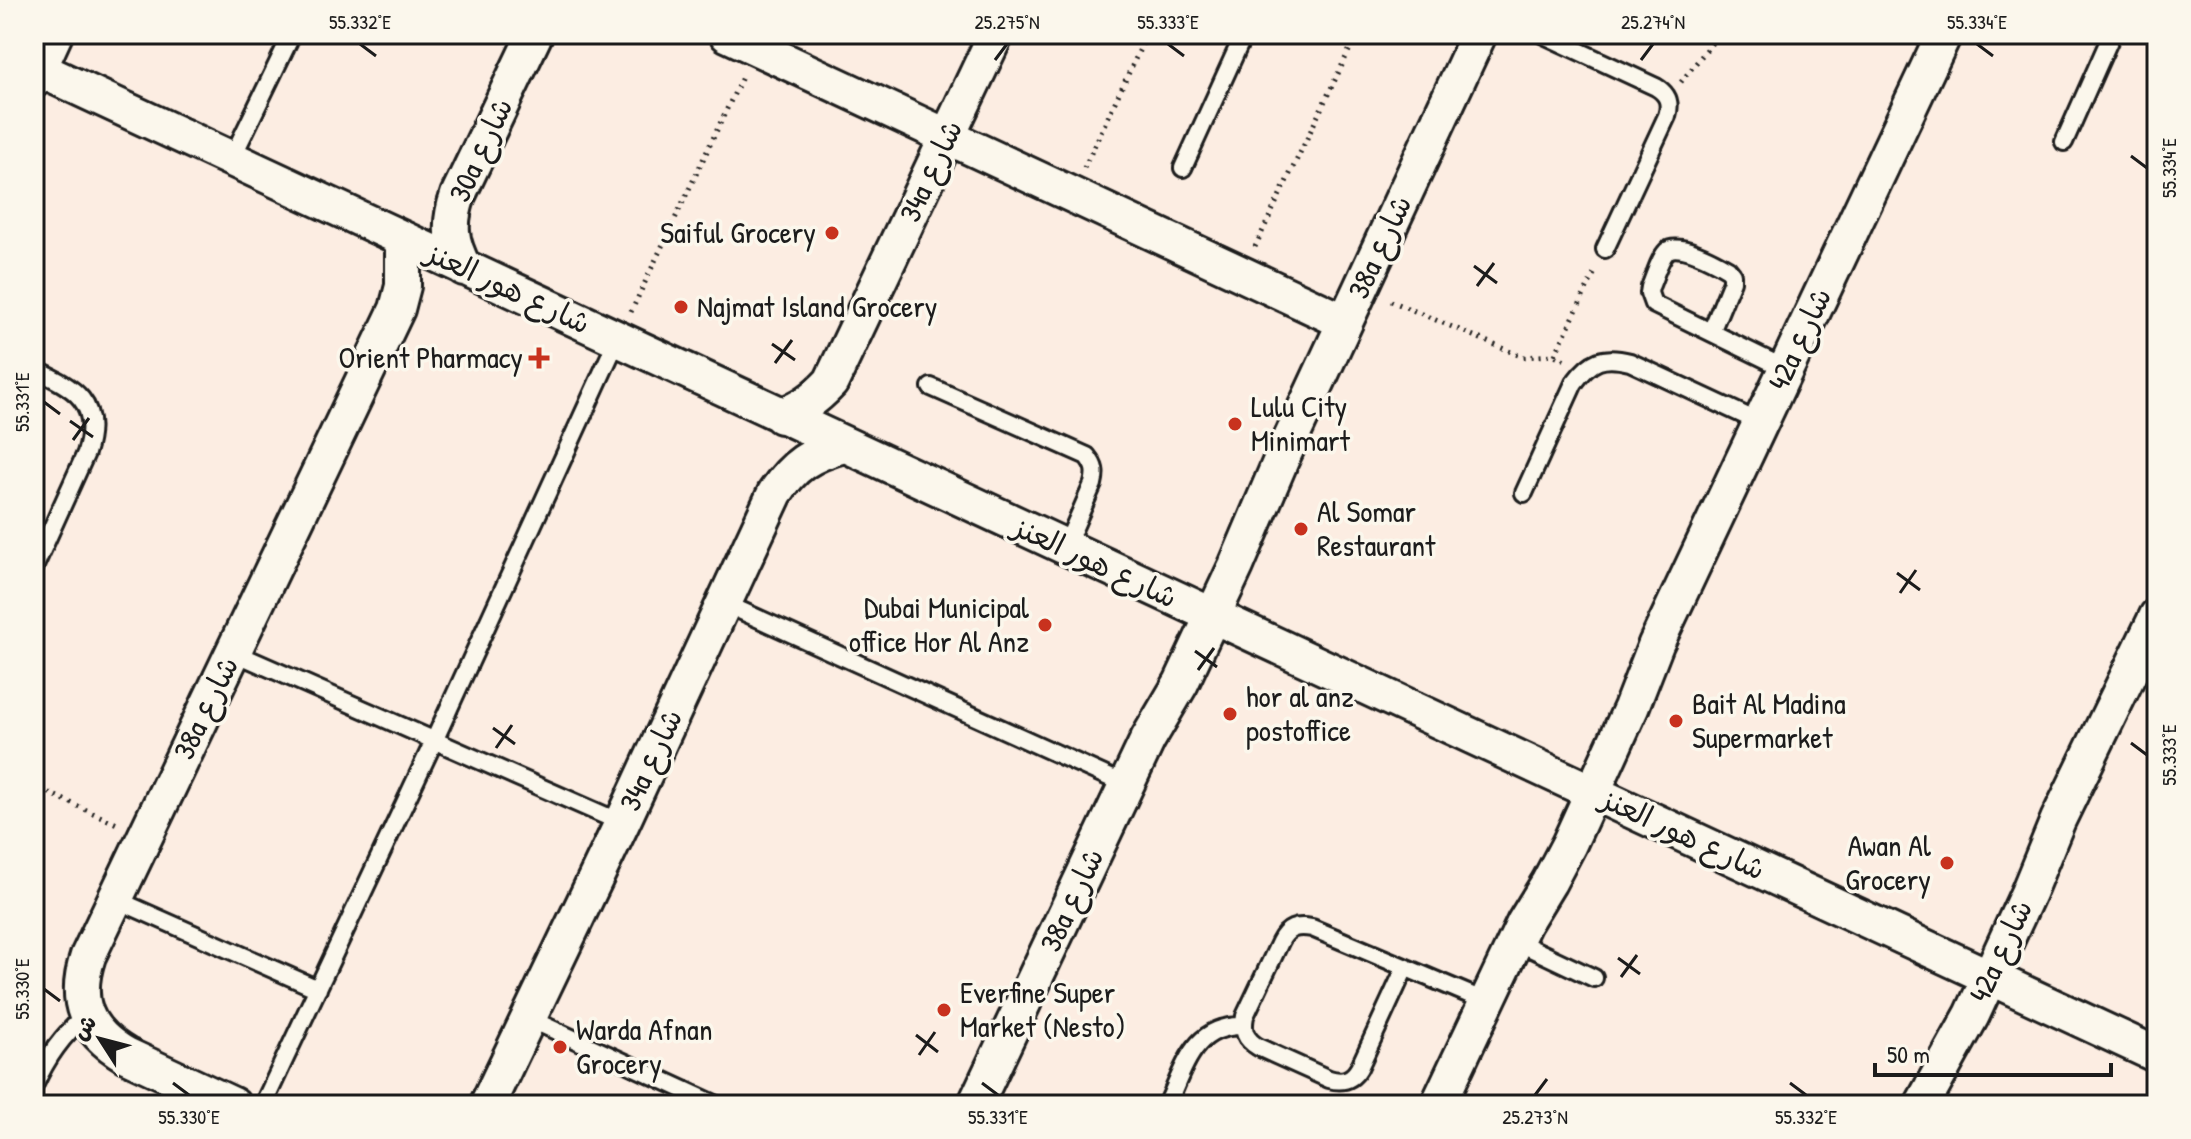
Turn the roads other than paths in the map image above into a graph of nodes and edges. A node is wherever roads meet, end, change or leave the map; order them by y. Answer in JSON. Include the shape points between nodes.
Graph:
{"nodes":[{"id":1,"x":55,"y":34,"type":"edge"},
{"id":2,"x":292,"y":34,"type":"edge"},
{"id":3,"x":535,"y":34,"type":"edge"},
{"id":4,"x":996,"y":34,"type":"edge"},
{"id":5,"x":1244,"y":34,"type":"edge"},
{"id":6,"x":1479,"y":34,"type":"edge"},
{"id":7,"x":1542,"y":34,"type":"edge"},
{"id":8,"x":1944,"y":34,"type":"edge"},
{"id":9,"x":2112,"y":34,"type":"edge"},
{"id":10,"x":741,"y":41,"type":"edge"},
{"id":11,"x":35,"y":58,"type":"edge"},
{"id":12,"x":948,"y":136,"type":"junction"},
{"id":13,"x":2064,"y":142,"type":"dead end"},
{"id":14,"x":231,"y":160,"type":"junction"},
{"id":15,"x":1183,"y":168,"type":"dead end"},
{"id":16,"x":403,"y":240,"type":"junction"},
{"id":17,"x":1605,"y":249,"type":"road end"},
{"id":18,"x":464,"y":268,"type":"junction"},
{"id":19,"x":1345,"y":322,"type":"junction"},
{"id":20,"x":1711,"y":332,"type":"junction"},
{"id":21,"x":618,"y":338,"type":"junction"},
{"id":22,"x":34,"y":369,"type":"edge"},
{"id":23,"x":1786,"y":369,"type":"junction"},
{"id":24,"x":931,"y":387,"type":"dead end"},
{"id":25,"x":781,"y":416,"type":"junction"},
{"id":26,"x":1761,"y":423,"type":"junction"},
{"id":27,"x":844,"y":445,"type":"junction"},
{"id":28,"x":1524,"y":493,"type":"dead end"},
{"id":29,"x":1065,"y":548,"type":"junction"},
{"id":30,"x":34,"y":568,"type":"edge"},
{"id":31,"x":724,"y":603,"type":"junction"},
{"id":32,"x":1205,"y":613,"type":"junction"},
{"id":33,"x":2157,"y":616,"type":"edge"},
{"id":34,"x":233,"y":652,"type":"junction"},
{"id":35,"x":434,"y":741,"type":"junction"},
{"id":36,"x":1126,"y":785,"type":"junction"},
{"id":37,"x":1584,"y":788,"type":"junction"},
{"id":38,"x":622,"y":823,"type":"junction"},
{"id":39,"x":115,"y":899,"type":"junction"},
{"id":40,"x":1520,"y":932,"type":"junction"},
{"id":41,"x":1405,"y":968,"type":"junction"},
{"id":42,"x":1981,"y":973,"type":"junction"},
{"id":43,"x":1594,"y":978,"type":"dead end"},
{"id":44,"x":318,"y":989,"type":"junction"},
{"id":45,"x":1487,"y":1002,"type":"junction"},
{"id":46,"x":86,"y":1015,"type":"junction"},
{"id":47,"x":528,"y":1018,"type":"junction"},
{"id":48,"x":1243,"y":1026,"type":"junction"},
{"id":49,"x":2157,"y":1055,"type":"edge"},
{"id":50,"x":34,"y":1086,"type":"edge"},
{"id":51,"x":1924,"y":1102,"type":"edge"},
{"id":52,"x":233,"y":1105,"type":"edge"},
{"id":53,"x":263,"y":1105,"type":"edge"},
{"id":54,"x":487,"y":1105,"type":"edge"},
{"id":55,"x":717,"y":1105,"type":"edge"},
{"id":56,"x":975,"y":1105,"type":"edge"},
{"id":57,"x":1167,"y":1105,"type":"edge"},
{"id":58,"x":1438,"y":1105,"type":"edge"}],
"edges":[{"from":1,"to":11,"type":"street"},
{"from":2,"to":14,"type":"lane"},
{"from":3,"to":18,"type":"street","name":"30a شارع","via":[[452,214],[455,251]]},
{"from":4,"to":12,"type":"street","name":"34a شارع"},
{"from":5,"to":15,"type":"lane"},
{"from":6,"to":19,"type":"street","name":"38a شارع"},
{"from":7,"to":17,"type":"lane","via":[[1664,91],[1668,99],[1667,116]]},
{"from":8,"to":23,"type":"street","name":"42a شارع"},
{"from":9,"to":13,"type":"lane"},
{"from":10,"to":12,"type":"street"},
{"from":11,"to":14,"type":"street","name":"شارع هور العنز"},
{"from":12,"to":19,"type":"street"},
{"from":12,"to":25,"type":"street","name":"34a شارع","via":[[831,382],[800,409]]},
{"from":14,"to":16,"type":"street","name":"شارع هور العنز"},
{"from":16,"to":18,"type":"street","name":"شارع هور العنز"},
{"from":16,"to":34,"type":"street","name":"38a شارع","via":[[397,309]]},
{"from":18,"to":21,"type":"street","name":"شارع هور العنز"},
{"from":19,"to":32,"type":"street","name":"38a شارع","via":[[1281,460],[1239,528]]},
{"from":20,"to":20,"type":"lane","via":[[1650,299],[1650,287],[1671,248],[1683,248],[1732,274]]},
{"from":20,"to":23,"type":"lane"},
{"from":21,"to":25,"type":"street","name":"شارع هور العنز"},
{"from":21,"to":35,"type":"lane"},
{"from":22,"to":30,"type":"lane","via":[[72,388],[84,401],[92,436]]},
{"from":23,"to":26,"type":"street","name":"42a شارع"},
{"from":24,"to":29,"type":"lane","via":[[1087,456],[1094,464],[1093,484]]},
{"from":25,"to":27,"type":"street","name":"شارع هور العنز"},
{"from":26,"to":28,"type":"lane","via":[[1630,362],[1598,360],[1574,383]]},
{"from":26,"to":37,"type":"street","name":"42a شارع"},
{"from":27,"to":29,"type":"street","name":"شارع هور العنز"},
{"from":27,"to":31,"type":"street","name":"34a شارع","via":[[813,455],[787,475]]},
{"from":29,"to":32,"type":"street","name":"شارع هور العنز"},
{"from":31,"to":36,"type":"lane"},
{"from":31,"to":38,"type":"street","name":"34a شارع"},
{"from":32,"to":36,"type":"street","name":"38a شارع","via":[[1160,696],[1148,739]]},
{"from":32,"to":37,"type":"street","name":"شارع هور العنز"},
{"from":33,"to":42,"type":"street","name":"42a شارع"},
{"from":34,"to":35,"type":"lane"},
{"from":34,"to":39,"type":"street","name":"38a شارع"},
{"from":35,"to":38,"type":"lane"},
{"from":35,"to":44,"type":"lane"},
{"from":36,"to":56,"type":"street","name":"38a شارع"},
{"from":37,"to":40,"type":"street","name":"42a شارع","via":[[1555,872]]},
{"from":37,"to":42,"type":"street","name":"شارع هور العنز"},
{"from":38,"to":47,"type":"street","name":"34a شارع"},
{"from":39,"to":44,"type":"lane"},
{"from":39,"to":46,"type":"street","name":"38a شارع","via":[[82,975]]},
{"from":40,"to":43,"type":"lane"},
{"from":40,"to":45,"type":"street","name":"42a شارع"},
{"from":41,"to":45,"type":"lane"},
{"from":41,"to":48,"type":"lane","via":[[1312,928],[1292,928],[1280,942]]},
{"from":41,"to":48,"type":"lane","via":[[1359,1068],[1347,1080],[1329,1079],[1258,1047]]},
{"from":42,"to":49,"type":"street","name":"شارع هور العنز"},
{"from":42,"to":51,"type":"street","name":"42a شارع","via":[[1939,1052]]},
{"from":44,"to":53,"type":"lane"},
{"from":45,"to":58,"type":"street","name":"42a شارع"},
{"from":46,"to":50,"type":"lane","via":[[52,1050]]},
{"from":46,"to":52,"type":"street","via":[[109,1045]]},
{"from":47,"to":54,"type":"street","name":"34a شارع"},
{"from":47,"to":55,"type":"lane"},
{"from":48,"to":57,"type":"lane","via":[[1227,1026],[1199,1042]]}]}
